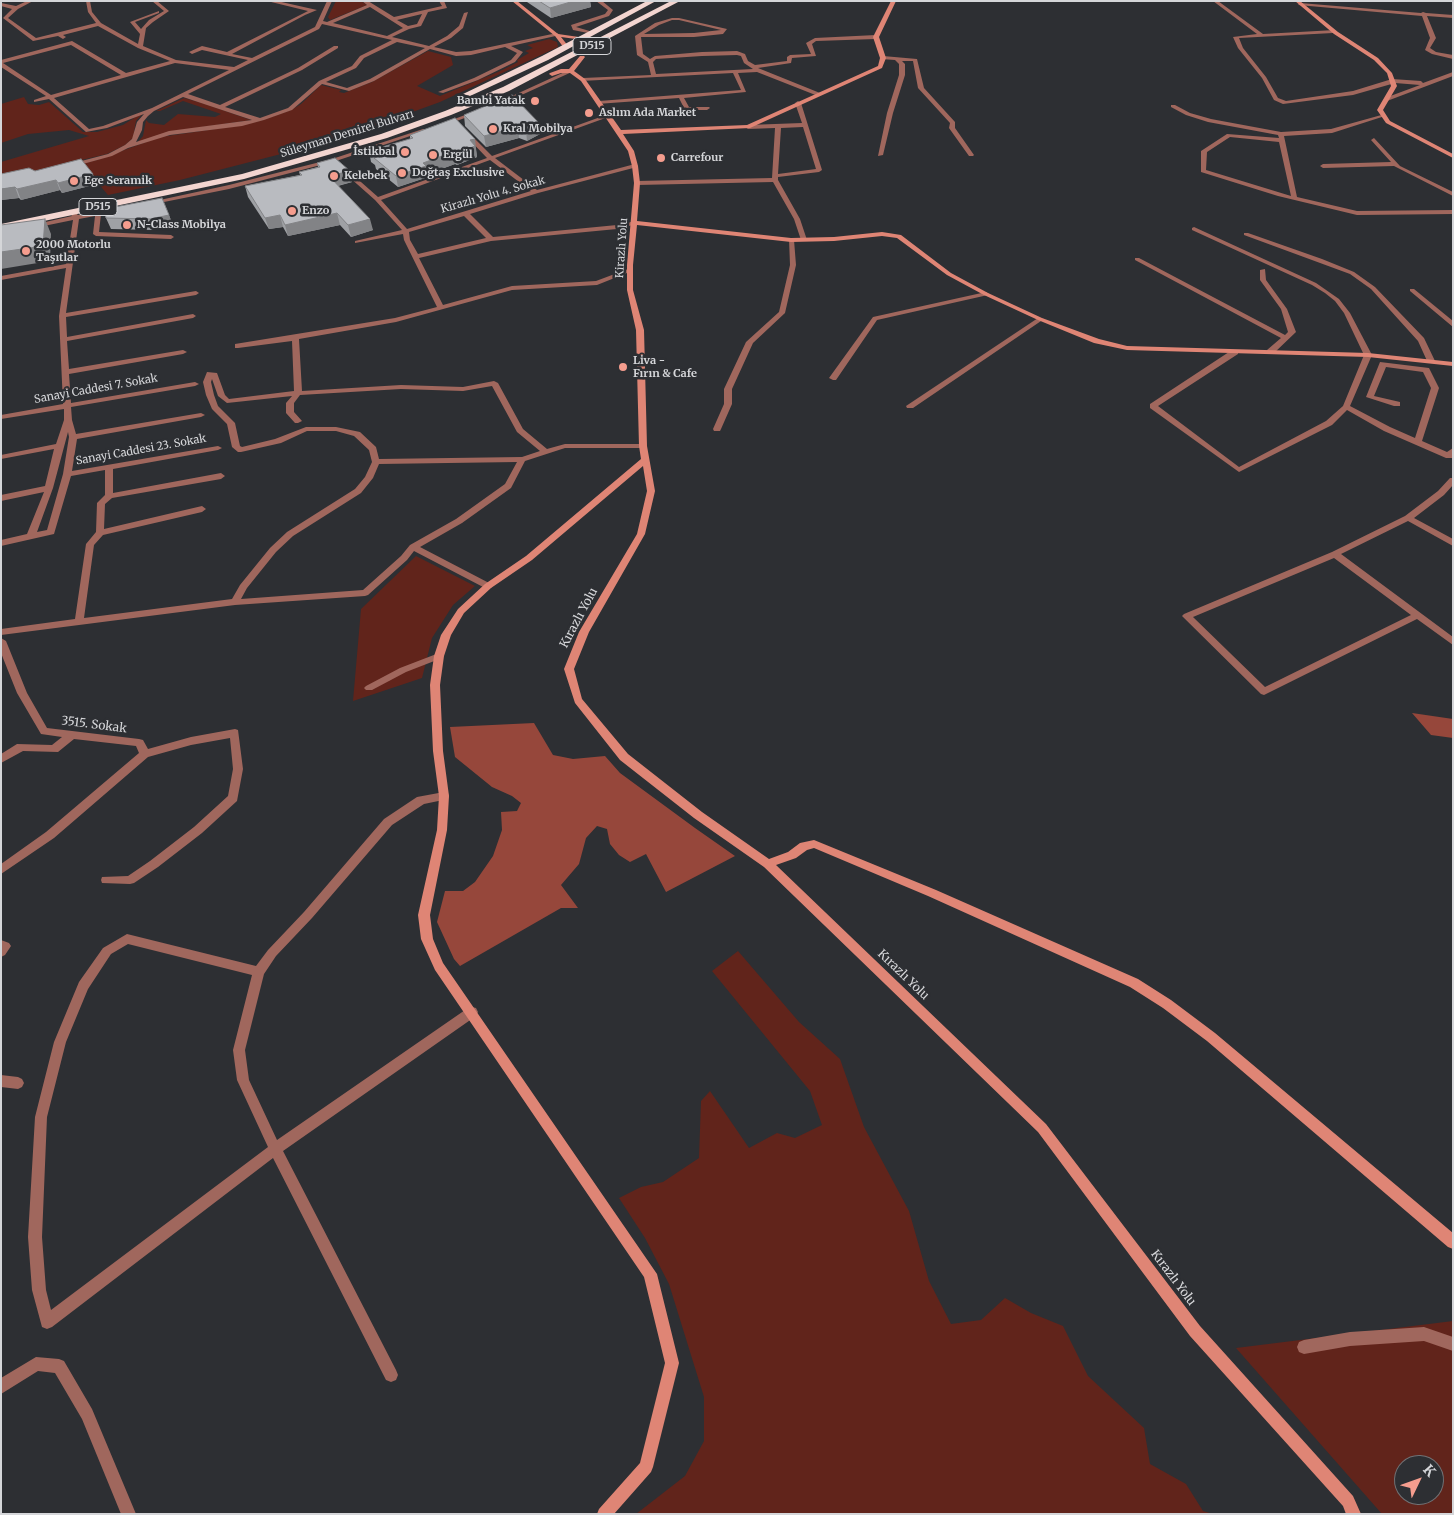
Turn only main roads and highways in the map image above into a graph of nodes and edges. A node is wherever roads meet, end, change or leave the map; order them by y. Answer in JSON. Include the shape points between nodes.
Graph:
{"nodes":[{"id":1,"x":644,"y":1,"type":"edge"},
{"id":2,"x":653,"y":1,"type":"edge"},
{"id":3,"x":666,"y":1,"type":"edge"},
{"id":4,"x":677,"y":1,"type":"edge"},
{"id":5,"x":688,"y":1,"type":"edge"},
{"id":6,"x":616,"y":19,"type":"junction"},
{"id":7,"x":503,"y":87,"type":"junction"},
{"id":8,"x":459,"y":98,"type":"dead end"},
{"id":9,"x":435,"y":108,"type":"dead end"},
{"id":10,"x":192,"y":185,"type":"junction"},
{"id":11,"x":1,"y":219,"type":"edge"},
{"id":12,"x":1,"y":227,"type":"edge"}],
"edges":[{"from":1,"to":6,"type":"highway"},
{"from":2,"to":6,"type":"highway"},
{"from":3,"to":7,"type":"highway","name":"Süleyman Demirel Bulvarı","number":"D515"},
{"from":4,"to":7,"type":"highway","name":"Süleyman Demirel Bulvarı","number":"D515"},
{"from":5,"to":10,"type":"highway","via":[[552,74],[453,118],[294,166],[243,179]]},
{"from":6,"to":8,"type":"highway","via":[[566,47]]},
{"from":7,"to":10,"type":"highway","name":"Süleyman Demirel Bulvarı","number":"D515","via":[[351,140]]},
{"from":9,"to":10,"type":"highway","via":[[346,139]]},
{"from":10,"to":11,"type":"highway","name":"Süleyman Demirel Bulvarı","number":"D515"},
{"from":10,"to":12,"type":"highway","name":"Süleyman Demirel Bulvarı","number":"D515","via":[[97,210]]}]}
